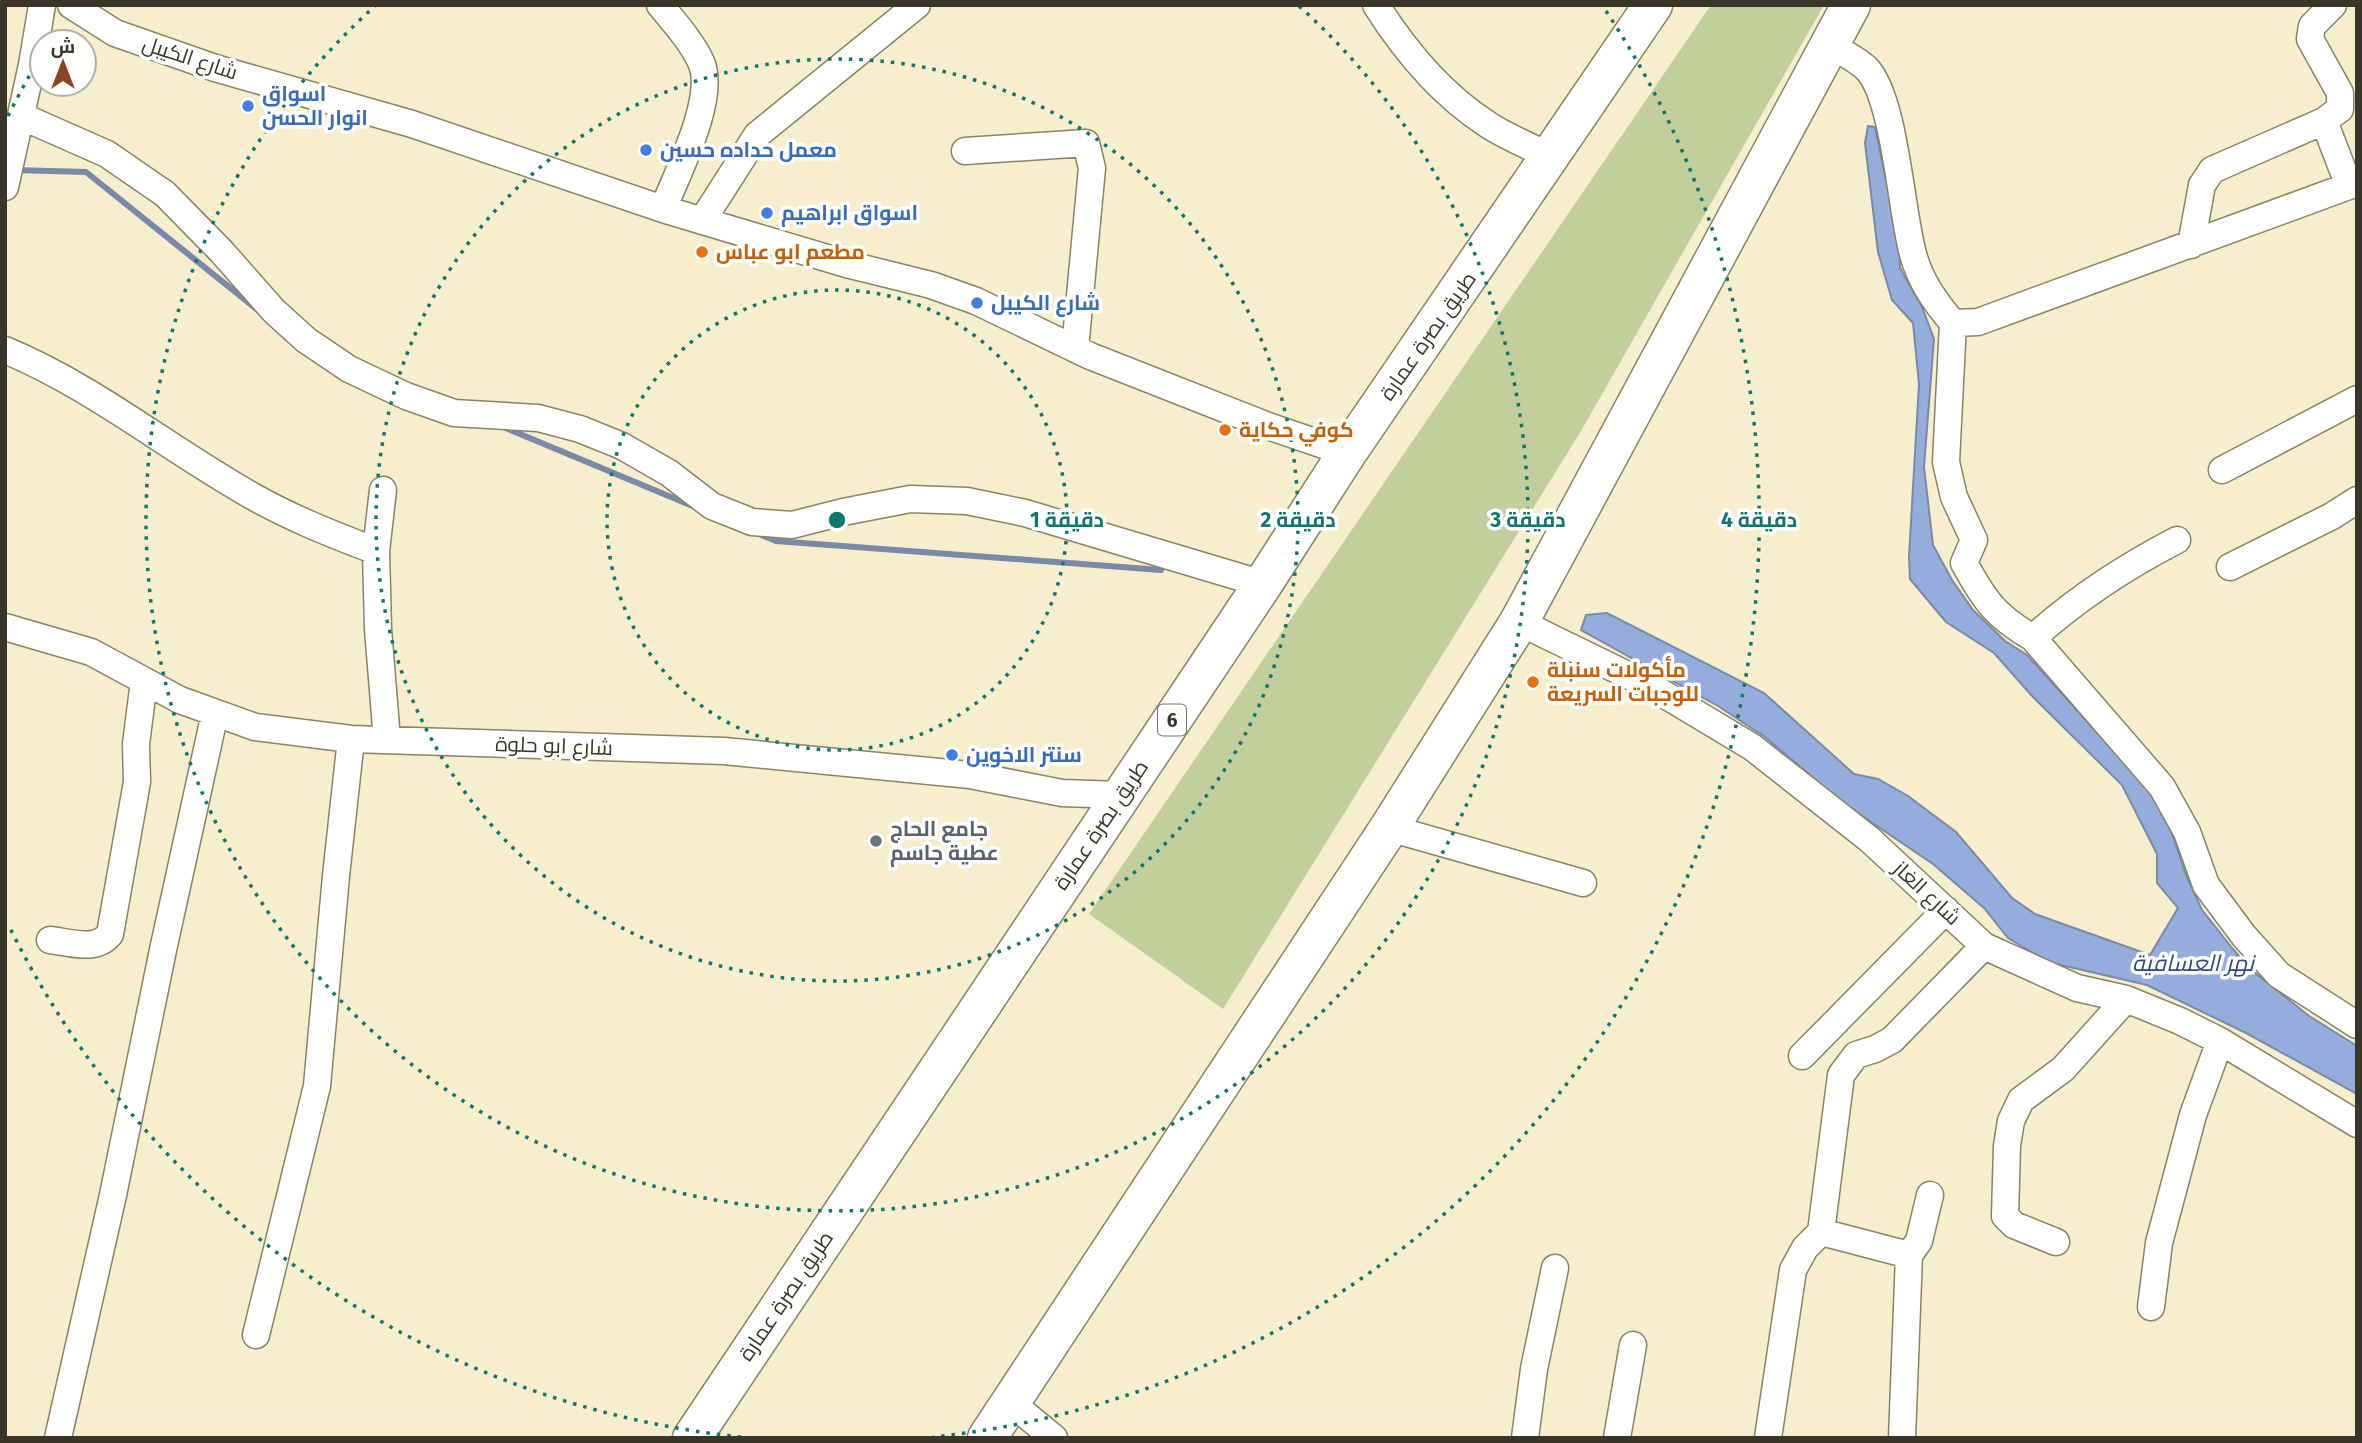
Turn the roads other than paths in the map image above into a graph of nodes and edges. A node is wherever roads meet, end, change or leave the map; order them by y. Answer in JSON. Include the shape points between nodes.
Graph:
{"nodes":[{"id":1,"x":43,"y":5,"type":"edge"},
{"id":2,"x":71,"y":5,"type":"edge"},
{"id":3,"x":660,"y":5,"type":"edge"},
{"id":4,"x":917,"y":5,"type":"edge"},
{"id":5,"x":1376,"y":5,"type":"edge"},
{"id":6,"x":1653,"y":5,"type":"edge"},
{"id":7,"x":1851,"y":5,"type":"edge"},
{"id":8,"x":2333,"y":5,"type":"edge"},
{"id":9,"x":1830,"y":44,"type":"junction"},
{"id":10,"x":2323,"y":121,"type":"junction"},
{"id":11,"x":19,"y":126,"type":"junction"},
{"id":12,"x":965,"y":151,"type":"dead end"},
{"id":13,"x":1550,"y":157,"type":"junction"},
{"id":14,"x":6,"y":184,"type":"edge"},
{"id":15,"x":2353,"y":185,"type":"edge"},
{"id":16,"x":663,"y":209,"type":"junction"},
{"id":17,"x":702,"y":221,"type":"junction"},
{"id":18,"x":2191,"y":245,"type":"junction"},
{"id":19,"x":1953,"y":323,"type":"junction"},
{"id":20,"x":1074,"y":349,"type":"junction"},
{"id":21,"x":5,"y":350,"type":"edge"},
{"id":22,"x":2357,"y":399,"type":"edge"},
{"id":23,"x":1347,"y":453,"type":"junction"},
{"id":24,"x":2222,"y":470,"type":"dead end"},
{"id":25,"x":383,"y":491,"type":"dead end"},
{"id":26,"x":2357,"y":500,"type":"edge"},
{"id":27,"x":2177,"y":540,"type":"dead end"},
{"id":28,"x":376,"y":551,"type":"junction"},
{"id":29,"x":2230,"y":567,"type":"dead end"},
{"id":30,"x":1263,"y":584,"type":"junction"},
{"id":31,"x":1519,"y":622,"type":"junction"},
{"id":32,"x":5,"y":627,"type":"edge"},
{"id":33,"x":2034,"y":638,"type":"junction"},
{"id":34,"x":144,"y":681,"type":"junction"},
{"id":35,"x":215,"y":713,"type":"junction"},
{"id":36,"x":351,"y":739,"type":"junction"},
{"id":37,"x":387,"y":740,"type":"junction"},
{"id":38,"x":1121,"y":795,"type":"junction"},
{"id":39,"x":1390,"y":828,"type":"junction"},
{"id":40,"x":1583,"y":883,"type":"dead end"},
{"id":41,"x":1946,"y":910,"type":"junction"},
{"id":42,"x":50,"y":940,"type":"dead end"},
{"id":43,"x":1984,"y":946,"type":"junction"},
{"id":44,"x":2126,"y":999,"type":"junction"},
{"id":45,"x":2357,"y":1025,"type":"edge"},
{"id":46,"x":2220,"y":1041,"type":"junction"},
{"id":47,"x":1802,"y":1056,"type":"dead end"},
{"id":48,"x":2357,"y":1124,"type":"edge"},
{"id":49,"x":1930,"y":1195,"type":"dead end"},
{"id":50,"x":1821,"y":1232,"type":"junction"},
{"id":51,"x":2056,"y":1242,"type":"dead end"},
{"id":52,"x":1909,"y":1255,"type":"junction"},
{"id":53,"x":1555,"y":1268,"type":"dead end"},
{"id":54,"x":2151,"y":1307,"type":"dead end"},
{"id":55,"x":256,"y":1335,"type":"dead end"},
{"id":56,"x":1633,"y":1345,"type":"dead end"},
{"id":57,"x":1009,"y":1401,"type":"junction"},
{"id":58,"x":692,"y":1437,"type":"edge"},
{"id":59,"x":58,"y":1438,"type":"edge"},
{"id":60,"x":987,"y":1438,"type":"edge"},
{"id":61,"x":1054,"y":1438,"type":"edge"},
{"id":62,"x":1525,"y":1438,"type":"edge"},
{"id":63,"x":1617,"y":1438,"type":"edge"},
{"id":64,"x":1768,"y":1438,"type":"edge"},
{"id":65,"x":1902,"y":1438,"type":"edge"}],
"edges":[{"from":1,"to":11,"type":"street"},
{"from":2,"to":16,"type":"street","name":"شارع الكيبل","via":[[115,33],[215,68],[412,124]]},
{"from":3,"to":16,"type":"street","via":[[701,62],[706,81],[701,112]]},
{"from":4,"to":17,"type":"street","via":[[757,135]]},
{"from":5,"to":13,"type":"street","via":[[1445,93],[1489,126]]},
{"from":6,"to":13,"type":"highway","name":"طريق بصرة عمارة","number":"6"},
{"from":7,"to":9,"type":"highway"},
{"from":8,"to":10,"type":"street","via":[[2312,26],[2310,39],[2340,93],[2340,109]]},
{"from":9,"to":19,"type":"street","via":[[1867,69],[1879,91],[1913,256],[1933,301]]},
{"from":9,"to":31,"type":"highway"},
{"from":10,"to":15,"type":"street"},
{"from":10,"to":18,"type":"street","via":[[2212,170],[2202,185]]},
{"from":11,"to":14,"type":"street"},
{"from":11,"to":30,"type":"street","via":[[107,154],[165,194],[306,340],[349,369],[406,396],[454,413],[538,418],[580,429],[622,446],[669,473],[712,506],[752,522],[792,525],[910,499],[967,501],[1025,513]]},
{"from":12,"to":20,"type":"street","via":[[1086,143],[1092,168]]},
{"from":13,"to":23,"type":"highway","name":"طريق بصرة عمارة","number":"6"},
{"from":15,"to":18,"type":"street"},
{"from":16,"to":17,"type":"street","name":"شارع الكيبل"},
{"from":17,"to":20,"type":"street","name":"شارع الكيبل","via":[[932,285]]},
{"from":18,"to":19,"type":"street","via":[[1979,322]]},
{"from":19,"to":33,"type":"street","via":[[1946,462],[1954,497],[1974,540],[1964,563],[1984,599],[2010,625]]},
{"from":20,"to":23,"type":"street","name":"شارع الكيبل"},
{"from":21,"to":28,"type":"street","via":[[44,366],[253,496],[310,526]]},
{"from":22,"to":24,"type":"street"},
{"from":23,"to":30,"type":"highway","name":"طريق بصرة عمارة","number":"6"},
{"from":25,"to":28,"type":"street"},
{"from":26,"to":29,"type":"street"},
{"from":27,"to":33,"type":"street","via":[[2131,564],[2061,612]]},
{"from":28,"to":37,"type":"street"},
{"from":30,"to":38,"type":"highway","name":"طريق بصرة عمارة","number":"6"},
{"from":31,"to":39,"type":"highway"},
{"from":31,"to":41,"type":"street","name":"شارع الغاز","via":[[1652,687],[1752,747],[1868,839]]},
{"from":32,"to":34,"type":"street","name":"شارع ابو حلوة","via":[[90,652]]},
{"from":33,"to":45,"type":"street","via":[[2162,787],[2187,832],[2206,885],[2244,936],[2279,975]]},
{"from":34,"to":35,"type":"street","name":"شارع ابو حلوة"},
{"from":34,"to":42,"type":"street","via":[[136,744],[137,782],[110,934],[95,945]]},
{"from":35,"to":36,"type":"street","name":"شارع ابو حلوة","via":[[255,727]]},
{"from":35,"to":59,"type":"street"},
{"from":36,"to":37,"type":"street","name":"شارع ابو حلوة"},
{"from":36,"to":55,"type":"street","via":[[317,1086]]},
{"from":37,"to":38,"type":"street","name":"شارع ابو حلوة","via":[[724,751],[970,775],[1062,793]]},
{"from":38,"to":58,"type":"highway","name":"طريق بصرة عمارة","number":"6"},
{"from":39,"to":40,"type":"street"},
{"from":39,"to":57,"type":"highway"},
{"from":41,"to":43,"type":"street","name":"شارع الغاز"},
{"from":41,"to":47,"type":"street"},
{"from":43,"to":44,"type":"street","name":"شارع الغاز","via":[[2077,988]]},
{"from":43,"to":50,"type":"street","via":[[1892,1040],[1856,1055],[1842,1075]]},
{"from":44,"to":46,"type":"street","name":"شارع الغاز"},
{"from":44,"to":51,"type":"street","via":[[2063,1069],[2021,1100],[2011,1121],[2005,1216],[2014,1225]]},
{"from":46,"to":48,"type":"street","name":"شارع الغاز"},
{"from":46,"to":54,"type":"street","via":[[2193,1115],[2159,1243]]},
{"from":49,"to":52,"type":"street","via":[[1919,1241]]},
{"from":50,"to":52,"type":"street"},
{"from":50,"to":64,"type":"street","via":[[1793,1270]]},
{"from":52,"to":65,"type":"street"},
{"from":53,"to":62,"type":"street"},
{"from":56,"to":63,"type":"street"},
{"from":57,"to":60,"type":"highway"},
{"from":57,"to":61,"type":"street"}]}
